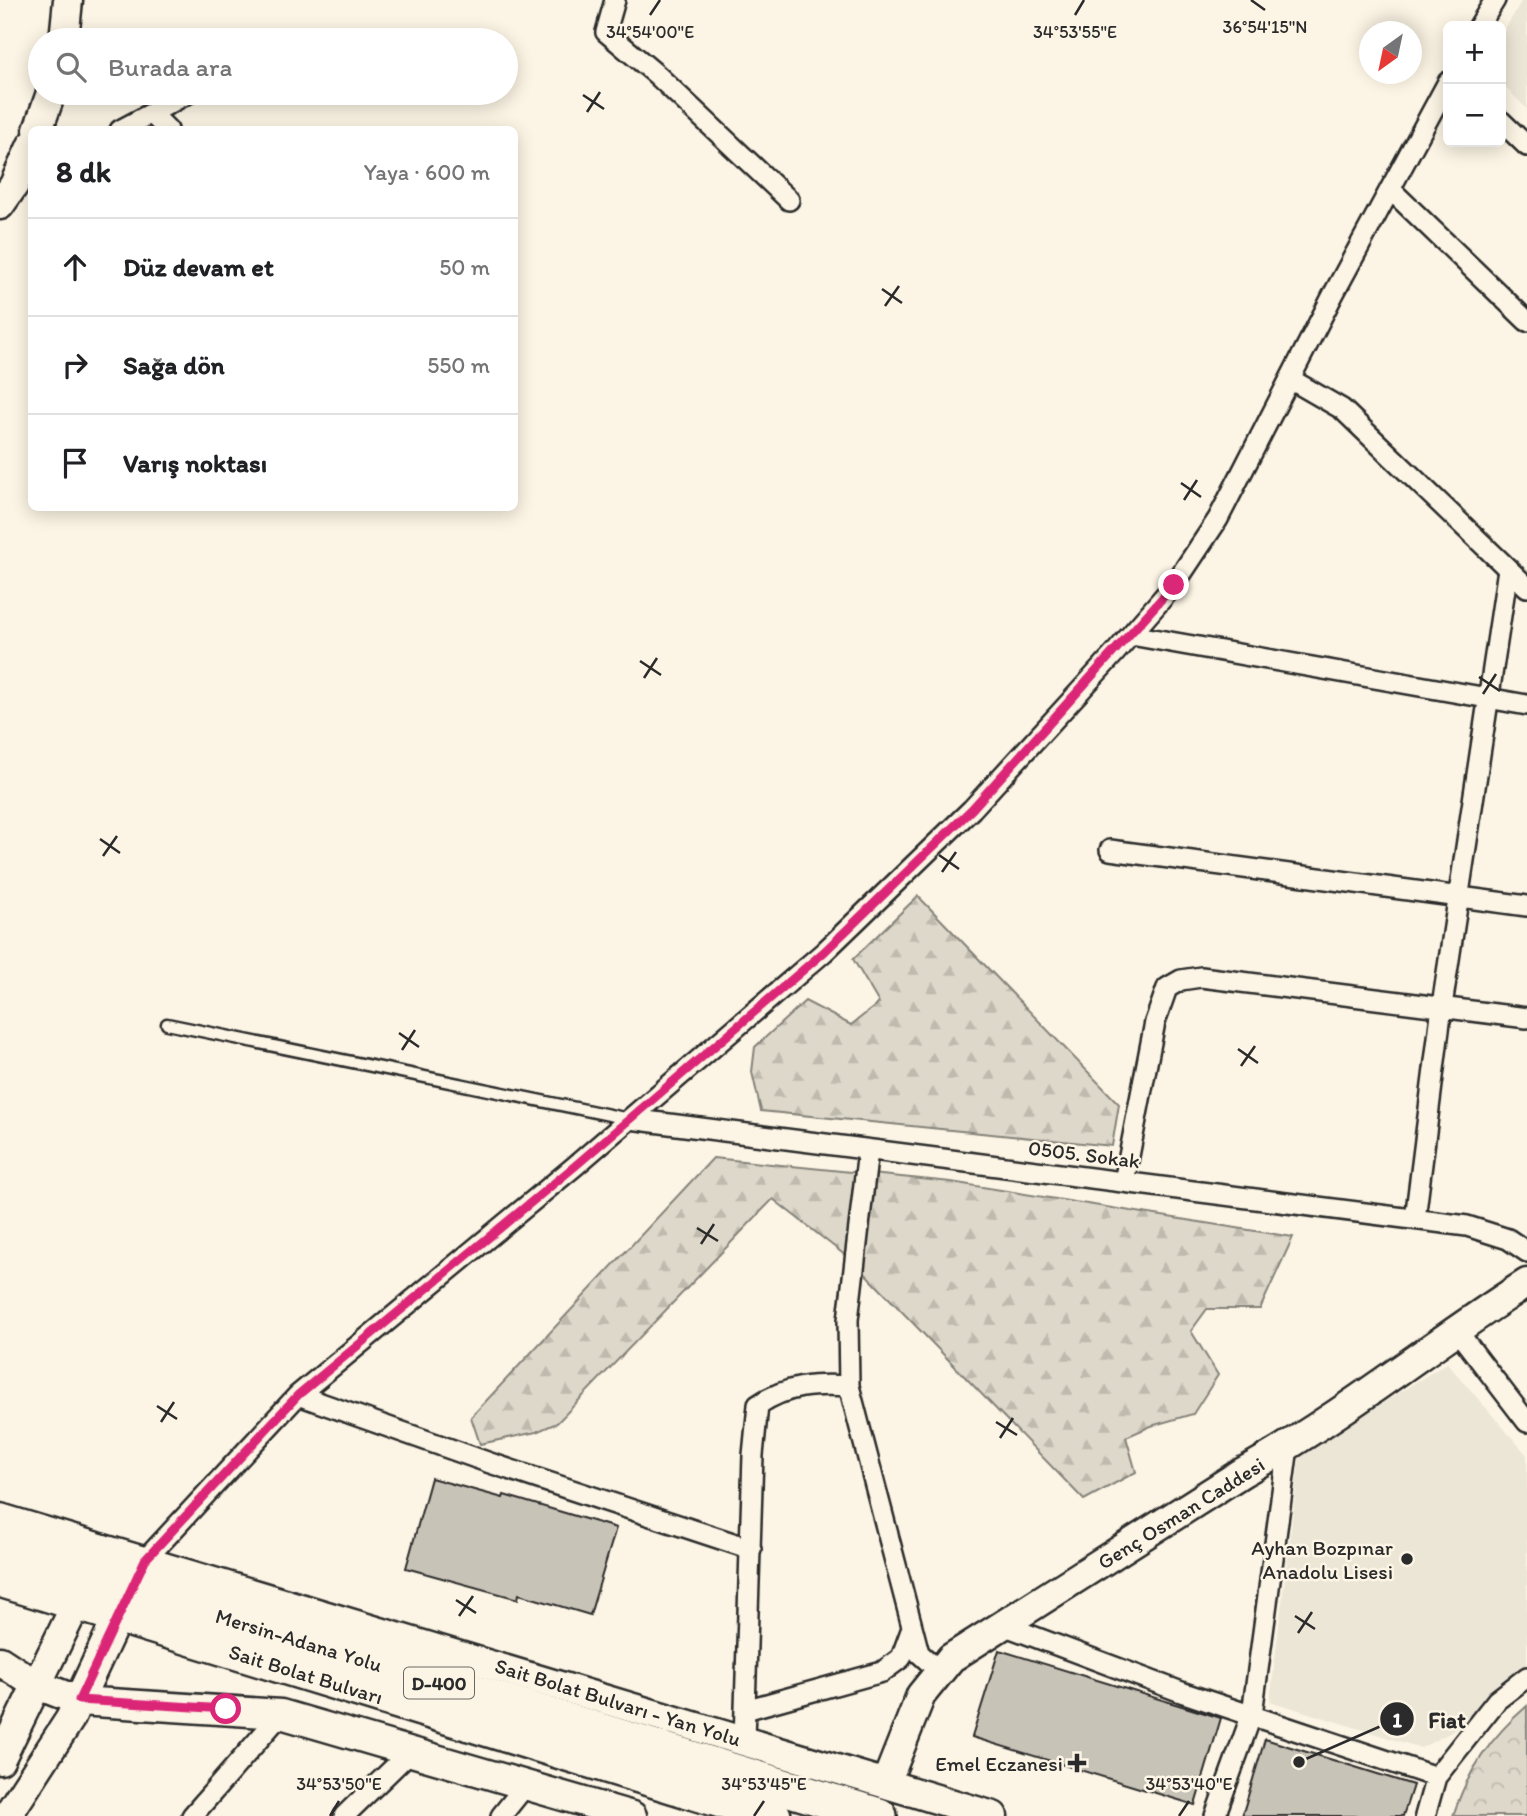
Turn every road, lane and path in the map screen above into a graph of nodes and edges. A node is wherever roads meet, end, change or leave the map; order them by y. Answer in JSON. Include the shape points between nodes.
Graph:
{"nodes":[{"id":1,"x":68,"y":0,"type":"edge"},
{"id":2,"x":615,"y":0,"type":"edge"},
{"id":3,"x":1495,"y":0,"type":"edge"},
{"id":4,"x":1482,"y":21,"type":"edge"},
{"id":5,"x":65,"y":28,"type":"edge"},
{"id":6,"x":1447,"y":84,"type":"edge"},
{"id":7,"x":47,"y":105,"type":"edge"},
{"id":8,"x":168,"y":105,"type":"edge"},
{"id":9,"x":152,"y":114,"type":"junction"},
{"id":10,"x":39,"y":126,"type":"edge"},
{"id":11,"x":128,"y":126,"type":"edge"},
{"id":12,"x":164,"y":126,"type":"edge"},
{"id":13,"x":1506,"y":126,"type":"edge"},
{"id":14,"x":1527,"y":146,"type":"edge"},
{"id":15,"x":28,"y":155,"type":"edge"},
{"id":16,"x":15,"y":188,"type":"edge"},
{"id":17,"x":1390,"y":189,"type":"junction"},
{"id":18,"x":789,"y":200,"type":"dead end"},
{"id":19,"x":1527,"y":321,"type":"edge"},
{"id":20,"x":1290,"y":379,"type":"junction"},
{"id":21,"x":1508,"y":569,"type":"junction"},
{"id":22,"x":1527,"y":587,"type":"edge"},
{"id":23,"x":1131,"y":635,"type":"junction"},
{"id":24,"x":1488,"y":701,"type":"junction"},
{"id":25,"x":1527,"y":705,"type":"edge"},
{"id":26,"x":1110,"y":850,"type":"dead end"},
{"id":27,"x":1459,"y":895,"type":"junction"},
{"id":28,"x":1527,"y":906,"type":"edge"},
{"id":29,"x":1443,"y":1006,"type":"junction"},
{"id":30,"x":1527,"y":1018,"type":"edge"},
{"id":31,"x":167,"y":1024,"type":"dead end"},
{"id":32,"x":629,"y":1119,"type":"junction"},
{"id":33,"x":868,"y":1150,"type":"junction"},
{"id":34,"x":1124,"y":1182,"type":"junction"},
{"id":35,"x":1415,"y":1219,"type":"junction"},
{"id":36,"x":1527,"y":1252,"type":"edge"},
{"id":37,"x":1527,"y":1283,"type":"edge"},
{"id":38,"x":1455,"y":1328,"type":"junction"},
{"id":39,"x":849,"y":1386,"type":"junction"},
{"id":40,"x":298,"y":1395,"type":"junction"},
{"id":41,"x":1527,"y":1422,"type":"edge"},
{"id":42,"x":1288,"y":1447,"type":"junction"},
{"id":43,"x":0,"y":1518,"type":"edge"},
{"id":44,"x":0,"y":1548,"type":"edge"},
{"id":45,"x":751,"y":1549,"type":"junction"},
{"id":46,"x":90,"y":1575,"type":"junction"},
{"id":47,"x":0,"y":1580,"type":"edge"},
{"id":48,"x":131,"y":1588,"type":"junction"},
{"id":49,"x":1003,"y":1625,"type":"junction"},
{"id":50,"x":912,"y":1628,"type":"junction"},
{"id":51,"x":0,"y":1661,"type":"edge"},
{"id":52,"x":940,"y":1672,"type":"junction"},
{"id":53,"x":1527,"y":1677,"type":"edge"},
{"id":54,"x":35,"y":1684,"type":"junction"},
{"id":55,"x":79,"y":1700,"type":"junction"},
{"id":56,"x":746,"y":1710,"type":"junction"},
{"id":57,"x":281,"y":1714,"type":"junction"},
{"id":58,"x":1252,"y":1714,"type":"junction"},
{"id":59,"x":744,"y":1740,"type":"junction"},
{"id":60,"x":411,"y":1751,"type":"junction"},
{"id":61,"x":0,"y":1760,"type":"edge"},
{"id":62,"x":1436,"y":1777,"type":"junction"},
{"id":63,"x":526,"y":1785,"type":"junction"},
{"id":64,"x":882,"y":1800,"type":"edge"},
{"id":65,"x":7,"y":1816,"type":"edge"},
{"id":66,"x":192,"y":1816,"type":"edge"},
{"id":67,"x":344,"y":1816,"type":"edge"},
{"id":68,"x":501,"y":1816,"type":"edge"},
{"id":69,"x":632,"y":1816,"type":"edge"},
{"id":70,"x":773,"y":1816,"type":"edge"},
{"id":71,"x":993,"y":1816,"type":"edge"},
{"id":72,"x":1215,"y":1816,"type":"edge"},
{"id":73,"x":1424,"y":1816,"type":"edge"}],
"edges":[{"from":1,"to":5,"type":"street"},
{"from":2,"to":18,"type":"street","via":[[606,32]]},
{"from":3,"to":4,"type":"street"},
{"from":6,"to":17,"type":"street"},
{"from":7,"to":10,"type":"street"},
{"from":8,"to":9,"type":"street"},
{"from":9,"to":11,"type":"street"},
{"from":9,"to":12,"type":"street"},
{"from":13,"to":14,"type":"street"},
{"from":15,"to":16,"type":"street"},
{"from":17,"to":19,"type":"street"},
{"from":17,"to":20,"type":"street"},
{"from":20,"to":21,"type":"street","via":[[1342,409]]},
{"from":20,"to":23,"type":"street","via":[[1218,519],[1174,585]]},
{"from":21,"to":22,"type":"street"},
{"from":21,"to":24,"type":"street"},
{"from":23,"to":24,"type":"street"},
{"from":23,"to":32,"type":"street","via":[[972,809],[824,952]]},
{"from":24,"to":25,"type":"street"},
{"from":24,"to":27,"type":"street"},
{"from":26,"to":27,"type":"street"},
{"from":27,"to":28,"type":"street"},
{"from":27,"to":29,"type":"street"},
{"from":29,"to":30,"type":"street"},
{"from":29,"to":34,"type":"street","via":[[1201,977],[1181,980],[1167,988],[1155,1023]]},
{"from":29,"to":35,"type":"street"},
{"from":31,"to":32,"type":"lane"},
{"from":32,"to":33,"type":"street","name":"0505. Sokak"},
{"from":32,"to":40,"type":"street"},
{"from":33,"to":34,"type":"street","name":"0505. Sokak"},
{"from":33,"to":39,"type":"street","via":[[848,1320]]},
{"from":34,"to":35,"type":"street","name":"0505. Sokak"},
{"from":35,"to":36,"type":"street","name":"0505. Sokak","via":[[1508,1238]]},
{"from":37,"to":38,"type":"street","name":"Genç Osman Caddesi"},
{"from":38,"to":41,"type":"street"},
{"from":38,"to":42,"type":"street","name":"Genç Osman Caddesi"},
{"from":39,"to":45,"type":"street","via":[[812,1384],[776,1393],[758,1405]]},
{"from":39,"to":50,"type":"street"},
{"from":40,"to":45,"type":"street"},
{"from":40,"to":48,"type":"street"},
{"from":42,"to":49,"type":"street","name":"Genç Osman Caddesi"},
{"from":42,"to":58,"type":"street"},
{"from":43,"to":46,"type":"street"},
{"from":44,"to":46,"type":"highway","name":"Mersin-Adana Yolu","number":"D-400"},
{"from":45,"to":56,"type":"street"},
{"from":46,"to":47,"type":"highway","number":"D-400"},
{"from":46,"to":48,"type":"highway","name":"Mersin-Adana Yolu","number":"D-400"},
{"from":46,"to":54,"type":"street"},
{"from":48,"to":55,"type":"street"},
{"from":48,"to":59,"type":"street","name":"Sait Bolat Bulvarı - Yan Yolu"},
{"from":48,"to":64,"type":"highway","name":"Mersin-Adana Yolu","number":"D-400"},
{"from":48,"to":70,"type":"highway","name":"Sait Bolat Bulvarı","number":"D-400"},
{"from":49,"to":52,"type":"street","name":"Genç Osman Caddesi","via":[[951,1658]]},
{"from":49,"to":58,"type":"street"},
{"from":50,"to":52,"type":"street","via":[[919,1653]]},
{"from":50,"to":56,"type":"street","via":[[901,1658],[882,1672]]},
{"from":51,"to":54,"type":"street"},
{"from":52,"to":64,"type":"street","name":"Genç Osman Caddesi","via":[[921,1695]]},
{"from":53,"to":62,"type":"street","via":[[1497,1700]]},
{"from":54,"to":55,"type":"street"},
{"from":54,"to":61,"type":"street"},
{"from":55,"to":57,"type":"street"},
{"from":55,"to":65,"type":"street"},
{"from":56,"to":59,"type":"street"},
{"from":57,"to":60,"type":"street"},
{"from":57,"to":66,"type":"street"},
{"from":58,"to":62,"type":"street"},
{"from":58,"to":72,"type":"street"},
{"from":59,"to":64,"type":"street","name":"Sait Bolat Bulvarı - Yan Yolu"},
{"from":60,"to":63,"type":"street"},
{"from":60,"to":67,"type":"street"},
{"from":62,"to":73,"type":"street"},
{"from":63,"to":68,"type":"street"},
{"from":63,"to":69,"type":"street"},
{"from":64,"to":71,"type":"street","name":"Sait Bolat Bulvarı - Yan Yolu"}]}
